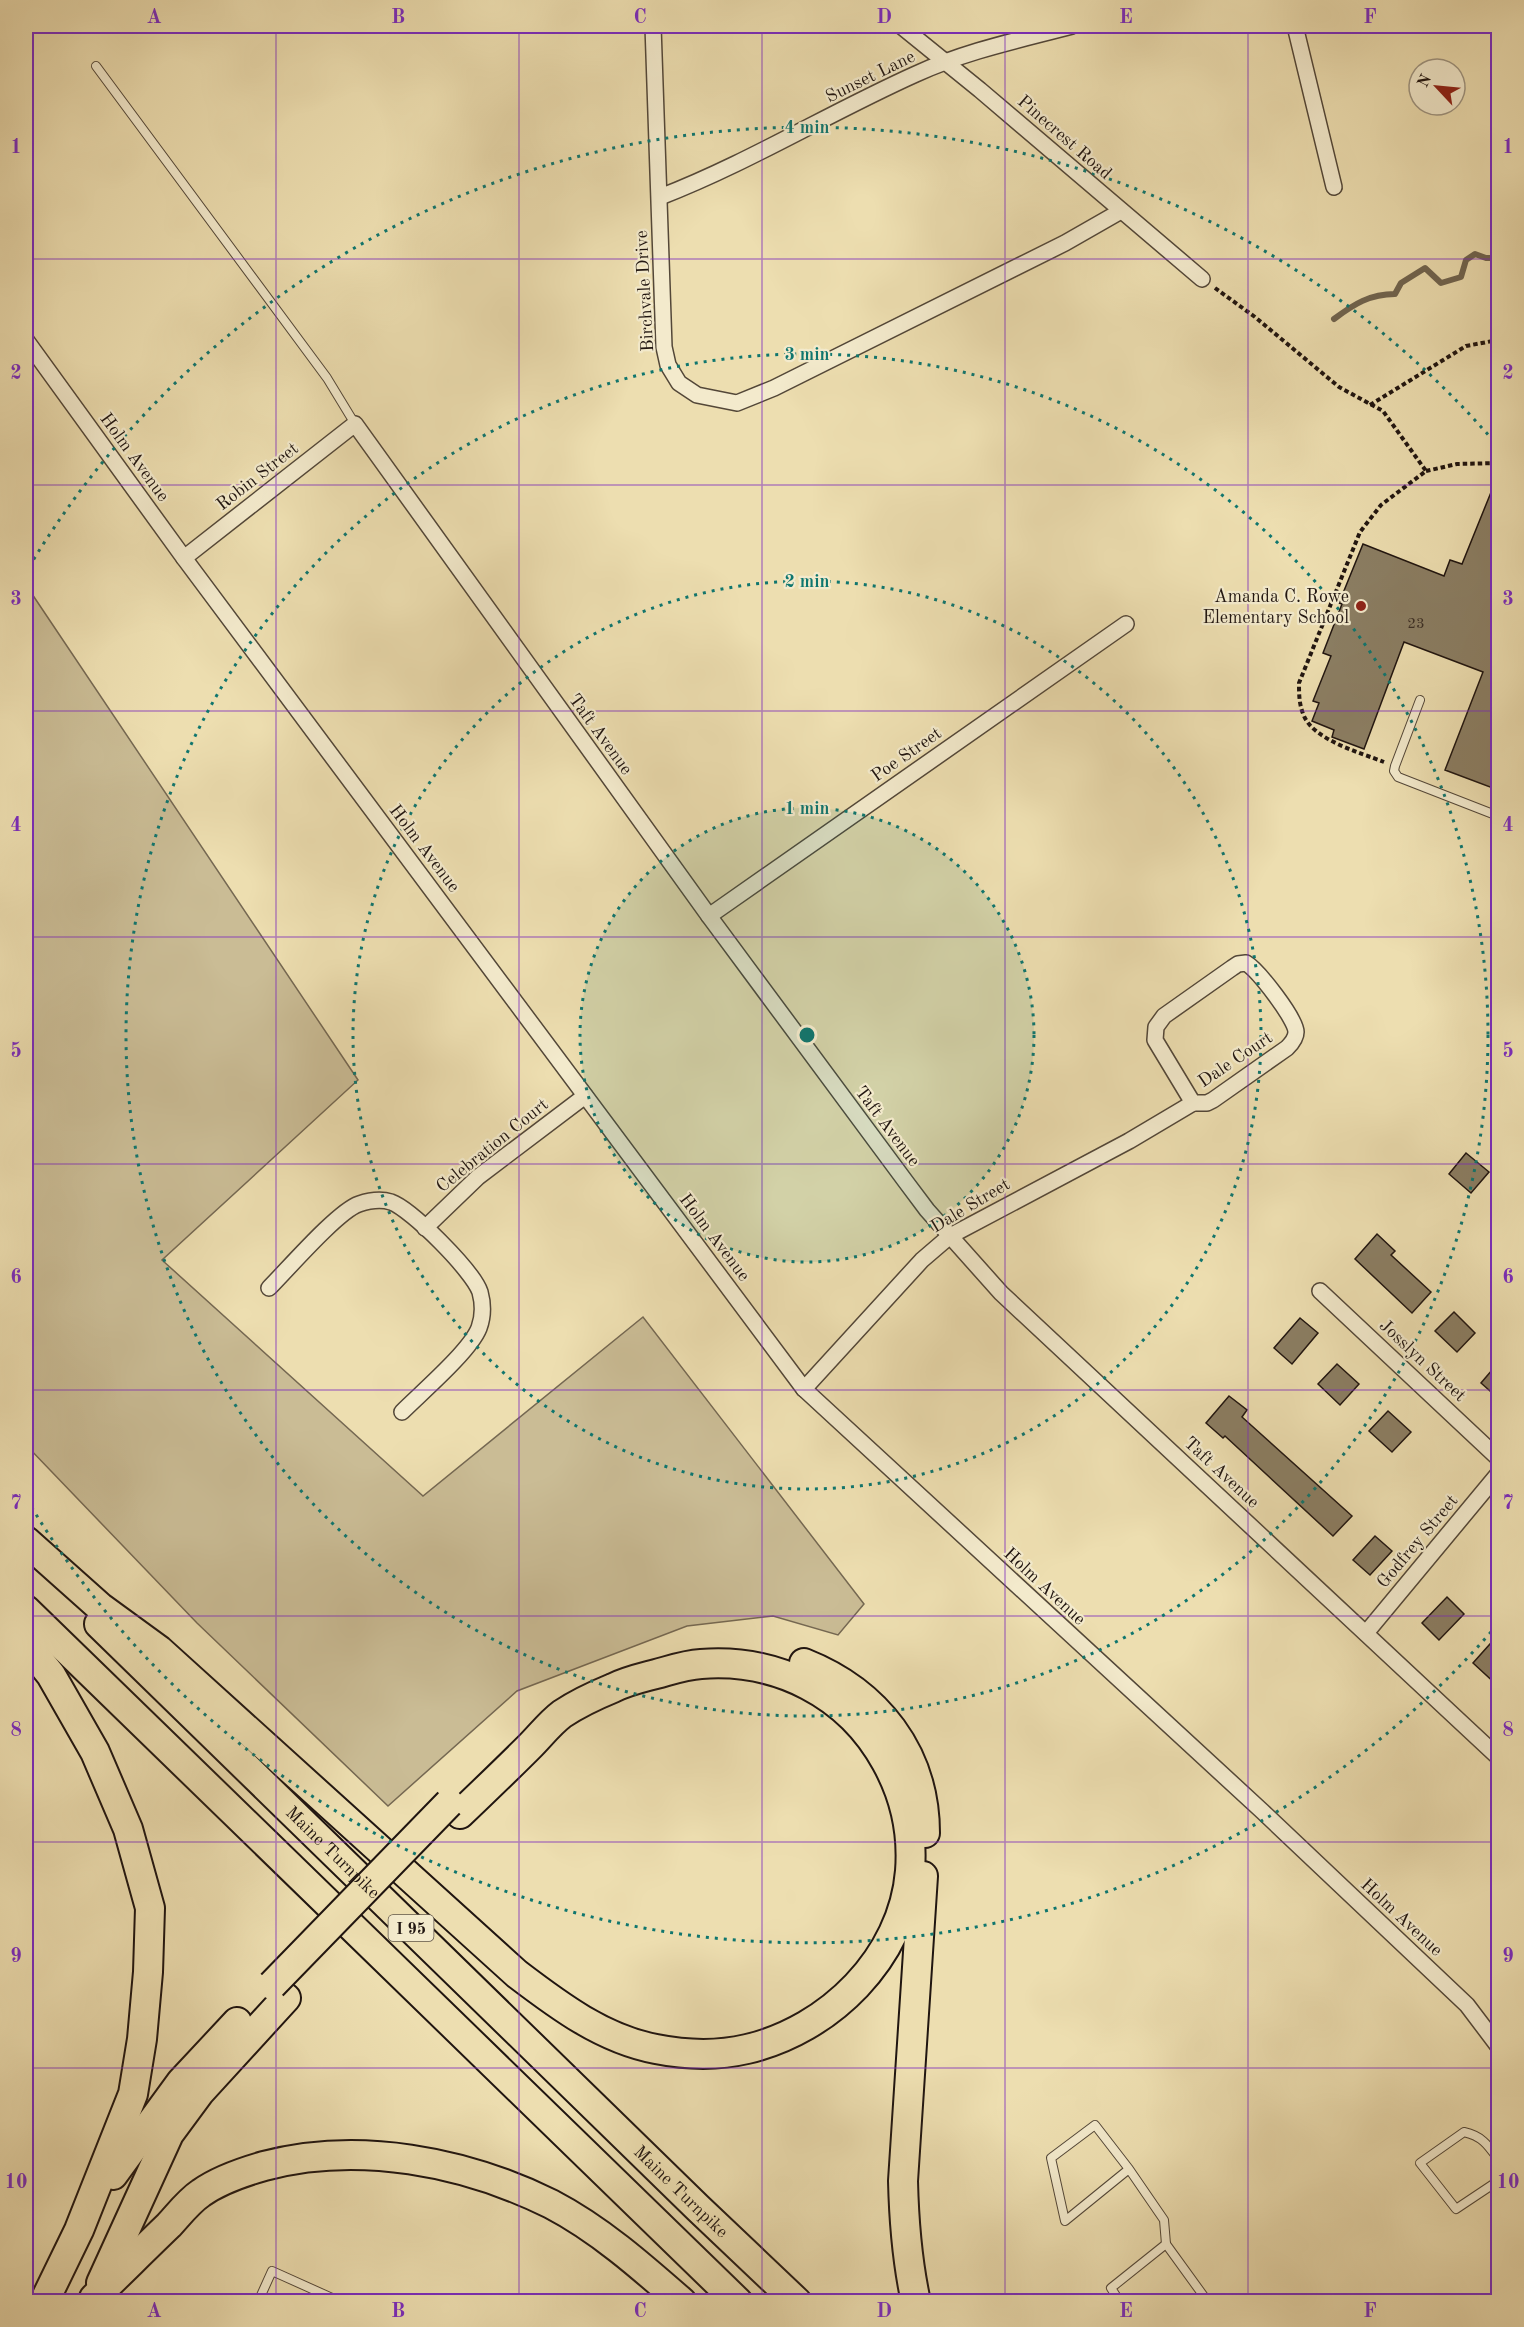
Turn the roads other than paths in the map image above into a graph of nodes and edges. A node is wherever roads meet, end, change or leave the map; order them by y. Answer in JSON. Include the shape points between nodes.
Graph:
{"nodes":[{"id":1,"x":653,"y":26,"type":"edge"},
{"id":2,"x":902,"y":26,"type":"edge"},
{"id":3,"x":1072,"y":26,"type":"edge"},
{"id":4,"x":1294,"y":26,"type":"edge"},
{"id":5,"x":946,"y":62,"type":"junction"},
{"id":6,"x":96,"y":66,"type":"dead end"},
{"id":7,"x":1334,"y":187,"type":"dead end"},
{"id":8,"x":660,"y":197,"type":"junction"},
{"id":9,"x":1121,"y":211,"type":"junction"},
{"id":10,"x":1202,"y":279,"type":"road end"},
{"id":11,"x":26,"y":340,"type":"edge"},
{"id":12,"x":355,"y":424,"type":"junction"},
{"id":13,"x":184,"y":558,"type":"junction"},
{"id":14,"x":1126,"y":624,"type":"dead end"},
{"id":15,"x":1420,"y":700,"type":"dead end"},
{"id":16,"x":1498,"y":816,"type":"edge"},
{"id":17,"x":708,"y":916,"type":"junction"},
{"id":18,"x":585,"y":1096,"type":"junction"},
{"id":19,"x":1193,"y":1103,"type":"junction"},
{"id":20,"x":425,"y":1228,"type":"junction"},
{"id":21,"x":950,"y":1236,"type":"junction"},
{"id":22,"x":269,"y":1288,"type":"dead end"},
{"id":23,"x":1320,"y":1291,"type":"dead end"},
{"id":24,"x":804,"y":1389,"type":"junction"},
{"id":25,"x":402,"y":1412,"type":"dead end"},
{"id":26,"x":1498,"y":1458,"type":"edge"},
{"id":27,"x":1498,"y":1474,"type":"edge"},
{"id":28,"x":26,"y":1541,"type":"edge"},
{"id":29,"x":26,"y":1552,"type":"edge"},
{"id":30,"x":26,"y":1610,"type":"edge"},
{"id":31,"x":1366,"y":1633,"type":"junction"},
{"id":32,"x":26,"y":1644,"type":"edge"},
{"id":33,"x":1498,"y":1757,"type":"edge"},
{"id":34,"x":455,"y":1809,"type":"junction"},
{"id":35,"x":279,"y":1992,"type":"junction"},
{"id":36,"x":1498,"y":2046,"type":"edge"},
{"id":37,"x":1498,"y":2159,"type":"edge"},
{"id":38,"x":1129,"y":2169,"type":"junction"},
{"id":39,"x":1498,"y":2181,"type":"edge"},
{"id":40,"x":79,"y":2230,"type":"junction"},
{"id":41,"x":1166,"y":2244,"type":"junction"},
{"id":42,"x":94,"y":2300,"type":"edge"},
{"id":43,"x":1204,"y":2300,"type":"edge"},
{"id":44,"x":44,"y":2301,"type":"edge"},
{"id":45,"x":258,"y":2301,"type":"edge"},
{"id":46,"x":341,"y":2301,"type":"edge"},
{"id":47,"x":682,"y":2301,"type":"edge"},
{"id":48,"x":738,"y":2301,"type":"edge"},
{"id":49,"x":797,"y":2301,"type":"edge"},
{"id":50,"x":916,"y":2301,"type":"edge"},
{"id":51,"x":1120,"y":2301,"type":"edge"}],
"edges":[{"from":1,"to":8,"type":"street","name":"Birchvale Drive"},
{"from":2,"to":5,"type":"street","name":"Pinecrest Road"},
{"from":3,"to":5,"type":"street","name":"Sunset Lane","via":[[970,52]]},
{"from":4,"to":7,"type":"street"},
{"from":5,"to":8,"type":"street","name":"Sunset Lane"},
{"from":5,"to":9,"type":"street","name":"Pinecrest Road"},
{"from":6,"to":12,"type":"lane","via":[[327,378]]},
{"from":8,"to":9,"type":"street","name":"Birchvale Drive","via":[[662,330],[668,365],[679,383],[697,395],[737,403],[774,388]]},
{"from":9,"to":10,"type":"street","name":"Pinecrest Road"},
{"from":11,"to":13,"type":"street","name":"Holm Avenue"},
{"from":12,"to":13,"type":"street","name":"Robin Street"},
{"from":12,"to":17,"type":"street","name":"Taft Avenue"},
{"from":13,"to":18,"type":"street","name":"Holm Avenue"},
{"from":14,"to":17,"type":"street","name":"Poe Street"},
{"from":15,"to":16,"type":"lane","via":[[1395,766],[1398,777]]},
{"from":17,"to":21,"type":"street","name":"Taft Avenue"},
{"from":18,"to":20,"type":"street","name":"Celebration Court","via":[[478,1177]]},
{"from":18,"to":24,"type":"street","name":"Holm Avenue"},
{"from":19,"to":19,"type":"street","name":"Dale Court","via":[[1155,1040],[1156,1027],[1164,1016],[1238,964],[1246,963],[1258,972],[1294,1023],[1295,1036],[1287,1048],[1214,1100]]},
{"from":19,"to":21,"type":"street","name":"Dale Street"},
{"from":20,"to":22,"type":"street","via":[[389,1201],[357,1204]]},
{"from":20,"to":25,"type":"street","via":[[470,1275],[480,1291],[483,1311],[470,1344]]},
{"from":21,"to":24,"type":"street","name":"Dale Street","via":[[922,1260]]},
{"from":21,"to":31,"type":"street","name":"Taft Avenue","via":[[1001,1293]]},
{"from":23,"to":26,"type":"street","name":"Josslyn Street"},
{"from":24,"to":36,"type":"street","name":"Holm Avenue","via":[[1262,1810],[1467,2005]]},
{"from":27,"to":31,"type":"street","name":"Godfrey Street"},
{"from":28,"to":34,"type":"highway","via":[[100,1607],[159,1650],[517,1974],[591,2025],[632,2043],[677,2052],[722,2053],[767,2043],[808,2024],[845,1997],[875,1963],[905,1903],[910,1872],[908,1818],[896,1779],[874,1740],[826,1695],[786,1675],[742,1665],[698,1664],[614,1687],[562,1714]]},
{"from":29,"to":49,"type":"highway","name":"Maine Turnpike","number":"I 95"},
{"from":30,"to":48,"type":"highway","number":"I 95"},
{"from":31,"to":33,"type":"street","name":"Taft Avenue"},
{"from":32,"to":40,"type":"highway","via":[[51,1675],[95,1752],[128,1829],[150,1908],[142,2038],[133,2094]]},
{"from":34,"to":35,"type":"highway"},
{"from":34,"to":50,"type":"highway","via":[[552,1700],[600,1672],[695,1648],[739,1647],[804,1663],[844,1682],[878,1711],[914,1767],[925,1811],[903,2181],[904,2226]]},
{"from":35,"to":40,"type":"highway","via":[[181,2082],[119,2166]]},
{"from":35,"to":42,"type":"highway","via":[[169,2134]]},
{"from":37,"to":39,"type":"lane","via":[[1485,2141],[1464,2132],[1420,2163],[1456,2209]]},
{"from":38,"to":38,"type":"lane","via":[[1095,2126],[1051,2158],[1065,2221]]},
{"from":38,"to":41,"type":"lane","via":[[1164,2220]]},
{"from":40,"to":44,"type":"highway"},
{"from":41,"to":43,"type":"lane"},
{"from":41,"to":51,"type":"lane","via":[[1111,2288]]},
{"from":42,"to":47,"type":"highway","via":[[201,2192],[242,2172],[285,2160],[377,2156],[468,2172],[552,2205],[592,2229]]},
{"from":45,"to":46,"type":"lane","via":[[272,2271]]}]}
